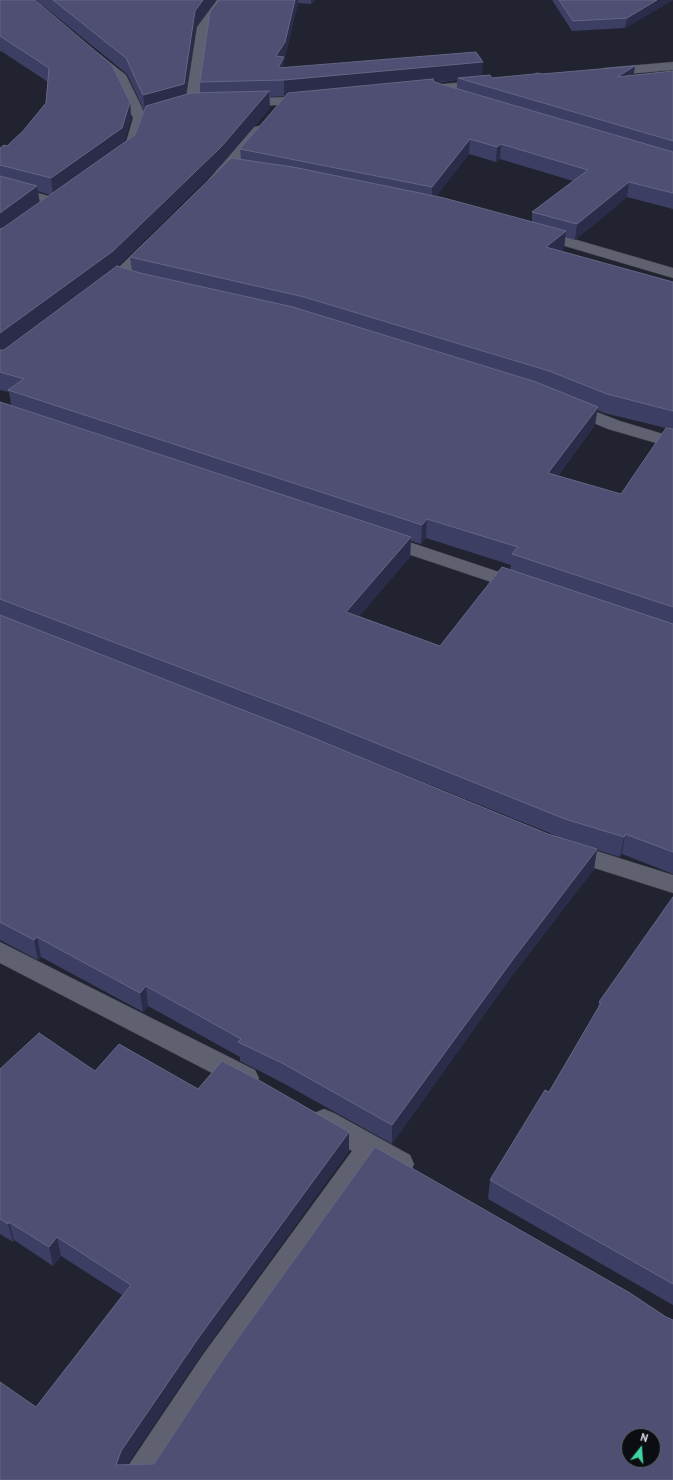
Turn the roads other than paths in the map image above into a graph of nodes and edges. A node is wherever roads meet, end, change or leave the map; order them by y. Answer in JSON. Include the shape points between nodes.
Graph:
{"nodes":[{"id":1,"x":223,"y":0,"type":"edge"},
{"id":2,"x":86,"y":49,"type":"edge"},
{"id":3,"x":673,"y":66,"type":"edge"},
{"id":4,"x":594,"y":73,"type":"edge"},
{"id":5,"x":499,"y":82,"type":"edge"},
{"id":6,"x":428,"y":89,"type":"junction"},
{"id":7,"x":405,"y":91,"type":"edge"},
{"id":8,"x":322,"y":99,"type":"edge"},
{"id":9,"x":466,"y":100,"type":"edge"},
{"id":10,"x":284,"y":102,"type":"junction"},
{"id":11,"x":223,"y":103,"type":"edge"},
{"id":12,"x":192,"y":104,"type":"junction"},
{"id":13,"x":208,"y":104,"type":"edge"},
{"id":14,"x":177,"y":108,"type":"edge"},
{"id":15,"x":155,"y":114,"type":"edge"},
{"id":16,"x":140,"y":118,"type":"junction"},
{"id":17,"x":106,"y":166,"type":"edge"},
{"id":18,"x":0,"y":186,"type":"edge"},
{"id":19,"x":205,"y":190,"type":"edge"},
{"id":20,"x":67,"y":193,"type":"edge"},
{"id":21,"x":54,"y":202,"type":"junction"},
{"id":22,"x":42,"y":211,"type":"edge"},
{"id":23,"x":519,"y":229,"type":"edge"},
{"id":24,"x":161,"y":235,"type":"edge"},
{"id":25,"x":122,"y":273,"type":"junction"},
{"id":26,"x":673,"y":273,"type":"edge"},
{"id":27,"x":137,"y":283,"type":"edge"},
{"id":28,"x":90,"y":297,"type":"edge"},
{"id":29,"x":556,"y":401,"type":"edge"},
{"id":30,"x":673,"y":443,"type":"edge"},
{"id":31,"x":369,"y":535,"type":"edge"},
{"id":32,"x":541,"y":592,"type":"edge"},
{"id":33,"x":547,"y":843,"type":"edge"},
{"id":34,"x":673,"y":884,"type":"edge"},
{"id":35,"x":0,"y":952,"type":"edge"},
{"id":36,"x":266,"y":1088,"type":"edge"},
{"id":37,"x":300,"y":1108,"type":"edge"},
{"id":38,"x":370,"y":1147,"type":"junction"},
{"id":39,"x":418,"y":1175,"type":"edge"},
{"id":40,"x":137,"y":1480,"type":"edge"}],
"edges":[{"from":1,"to":12,"type":"street","via":[[203,27]]},
{"from":2,"to":16,"type":"street","via":[[121,78]]},
{"from":3,"to":4,"type":"street"},
{"from":5,"to":6,"type":"street"},
{"from":6,"to":7,"type":"street"},
{"from":6,"to":9,"type":"street"},
{"from":8,"to":10,"type":"street"},
{"from":10,"to":11,"type":"street"},
{"from":10,"to":19,"type":"street","via":[[272,115],[235,169]]},
{"from":12,"to":13,"type":"street"},
{"from":12,"to":14,"type":"street"},
{"from":15,"to":16,"type":"street"},
{"from":16,"to":17,"type":"street","via":[[131,148]]},
{"from":18,"to":21,"type":"street"},
{"from":20,"to":21,"type":"street"},
{"from":21,"to":22,"type":"street"},
{"from":23,"to":26,"type":"street"},
{"from":24,"to":25,"type":"street"},
{"from":25,"to":27,"type":"street","via":[[125,278]]},
{"from":25,"to":28,"type":"street"},
{"from":29,"to":30,"type":"street","via":[[614,424]]},
{"from":31,"to":32,"type":"street"},
{"from":33,"to":34,"type":"street"},
{"from":35,"to":36,"type":"street"},
{"from":37,"to":38,"type":"street"},
{"from":38,"to":39,"type":"street"},
{"from":38,"to":40,"type":"street","via":[[213,1366]]}]}
